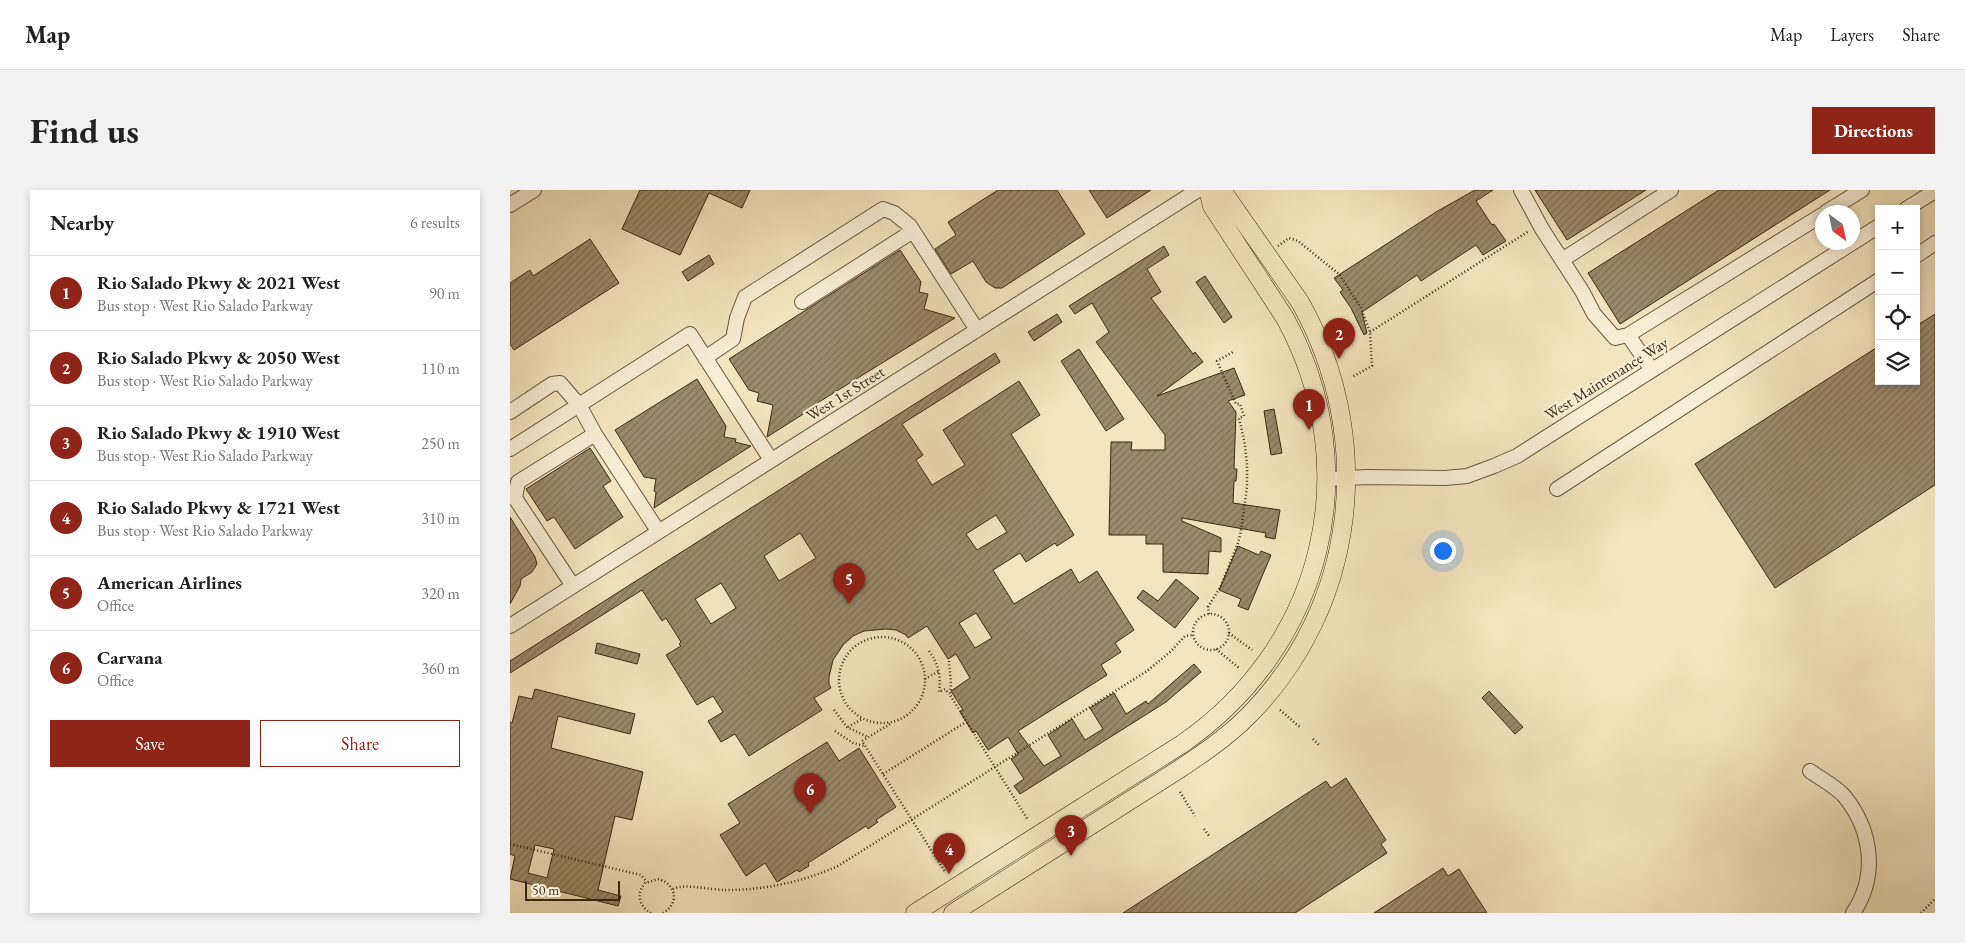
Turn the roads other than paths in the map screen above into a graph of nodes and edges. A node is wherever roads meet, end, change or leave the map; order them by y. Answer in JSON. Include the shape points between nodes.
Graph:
{"nodes":[{"id":1,"x":534,"y":190,"type":"edge"},
{"id":2,"x":1198,"y":190,"type":"edge"},
{"id":3,"x":1208,"y":190,"type":"edge"},
{"id":4,"x":1216,"y":190,"type":"edge"},
{"id":5,"x":1521,"y":190,"type":"edge"},
{"id":6,"x":1671,"y":190,"type":"edge"},
{"id":7,"x":1862,"y":190,"type":"edge"},
{"id":8,"x":1935,"y":191,"type":"edge"},
{"id":9,"x":510,"y":205,"type":"edge"},
{"id":10,"x":1837,"y":205,"type":"edge"},
{"id":11,"x":1912,"y":205,"type":"edge"},
{"id":12,"x":1815,"y":218,"type":"edge"},
{"id":13,"x":1875,"y":229,"type":"edge"},
{"id":14,"x":913,"y":231,"type":"junction"},
{"id":15,"x":1935,"y":243,"type":"edge"},
{"id":16,"x":1920,"y":253,"type":"edge"},
{"id":17,"x":1562,"y":260,"type":"junction"},
{"id":18,"x":1875,"y":283,"type":"edge"},
{"id":19,"x":802,"y":302,"type":"dead end"},
{"id":20,"x":977,"y":330,"type":"junction"},
{"id":21,"x":1628,"y":334,"type":"junction"},
{"id":22,"x":705,"y":358,"type":"junction"},
{"id":23,"x":1652,"y":370,"type":"junction"},
{"id":24,"x":579,"y":405,"type":"junction"},
{"id":25,"x":510,"y":412,"type":"edge"},
{"id":26,"x":596,"y":434,"type":"junction"},
{"id":27,"x":510,"y":449,"type":"edge"},
{"id":28,"x":771,"y":460,"type":"junction"},
{"id":29,"x":1326,"y":479,"type":"junction"},
{"id":30,"x":1347,"y":479,"type":"junction"},
{"id":31,"x":1557,"y":489,"type":"dead end"},
{"id":32,"x":513,"y":494,"type":"edge"},
{"id":33,"x":658,"y":532,"type":"junction"},
{"id":34,"x":573,"y":586,"type":"junction"},
{"id":35,"x":510,"y":626,"type":"edge"},
{"id":36,"x":1810,"y":771,"type":"dead end"},
{"id":37,"x":916,"y":913,"type":"edge"},
{"id":38,"x":952,"y":913,"type":"edge"},
{"id":39,"x":1853,"y":913,"type":"edge"}],
"edges":[{"from":1,"to":9,"type":"street"},
{"from":2,"to":20,"type":"street","name":"West 1st Street"},
{"from":3,"to":29,"type":"main road","via":[[1212,206],[1285,318],[1307,366],[1321,410]]},
{"from":4,"to":30,"type":"main road","via":[[1226,196],[1310,320],[1336,389]]},
{"from":5,"to":17,"type":"street"},
{"from":6,"to":17,"type":"street"},
{"from":7,"to":10,"type":"street"},
{"from":8,"to":11,"type":"street"},
{"from":12,"to":21,"type":"street"},
{"from":13,"to":23,"type":"street","name":"West Maintenance Way"},
{"from":14,"to":19,"type":"street"},
{"from":14,"to":20,"type":"street"},
{"from":14,"to":22,"type":"street","via":[[894,213],[883,210],[745,297],[733,339]]},
{"from":15,"to":16,"type":"street"},
{"from":17,"to":21,"type":"street","via":[[1594,314],[1614,338]]},
{"from":18,"to":31,"type":"street"},
{"from":20,"to":28,"type":"street","name":"West 1st Street"},
{"from":21,"to":23,"type":"street"},
{"from":22,"to":24,"type":"street","via":[[690,334]]},
{"from":22,"to":28,"type":"street"},
{"from":23,"to":30,"type":"street","name":"West Maintenance Way","via":[[1517,456],[1467,476],[1366,476]]},
{"from":24,"to":25,"type":"street","via":[[560,382]]},
{"from":24,"to":26,"type":"street"},
{"from":24,"to":27,"type":"street"},
{"from":26,"to":32,"type":"street","via":[[518,482]]},
{"from":26,"to":33,"type":"street"},
{"from":28,"to":33,"type":"street","name":"West 1st Street"},
{"from":29,"to":30,"type":"street","name":"West Maintenance Way"},
{"from":29,"to":37,"type":"main road","via":[[1321,536],[1304,594],[1272,654],[1238,697],[1182,744]]},
{"from":30,"to":38,"type":"main road","via":[[1344,529],[1336,565],[1318,614],[1281,676],[1247,718],[1194,759]]},
{"from":32,"to":34,"type":"street"},
{"from":33,"to":34,"type":"street","name":"West 1st Street"},
{"from":34,"to":35,"type":"street","name":"West 1st Street"},
{"from":36,"to":39,"type":"street","via":[[1844,796],[1862,825],[1870,863],[1863,898]]}]}
